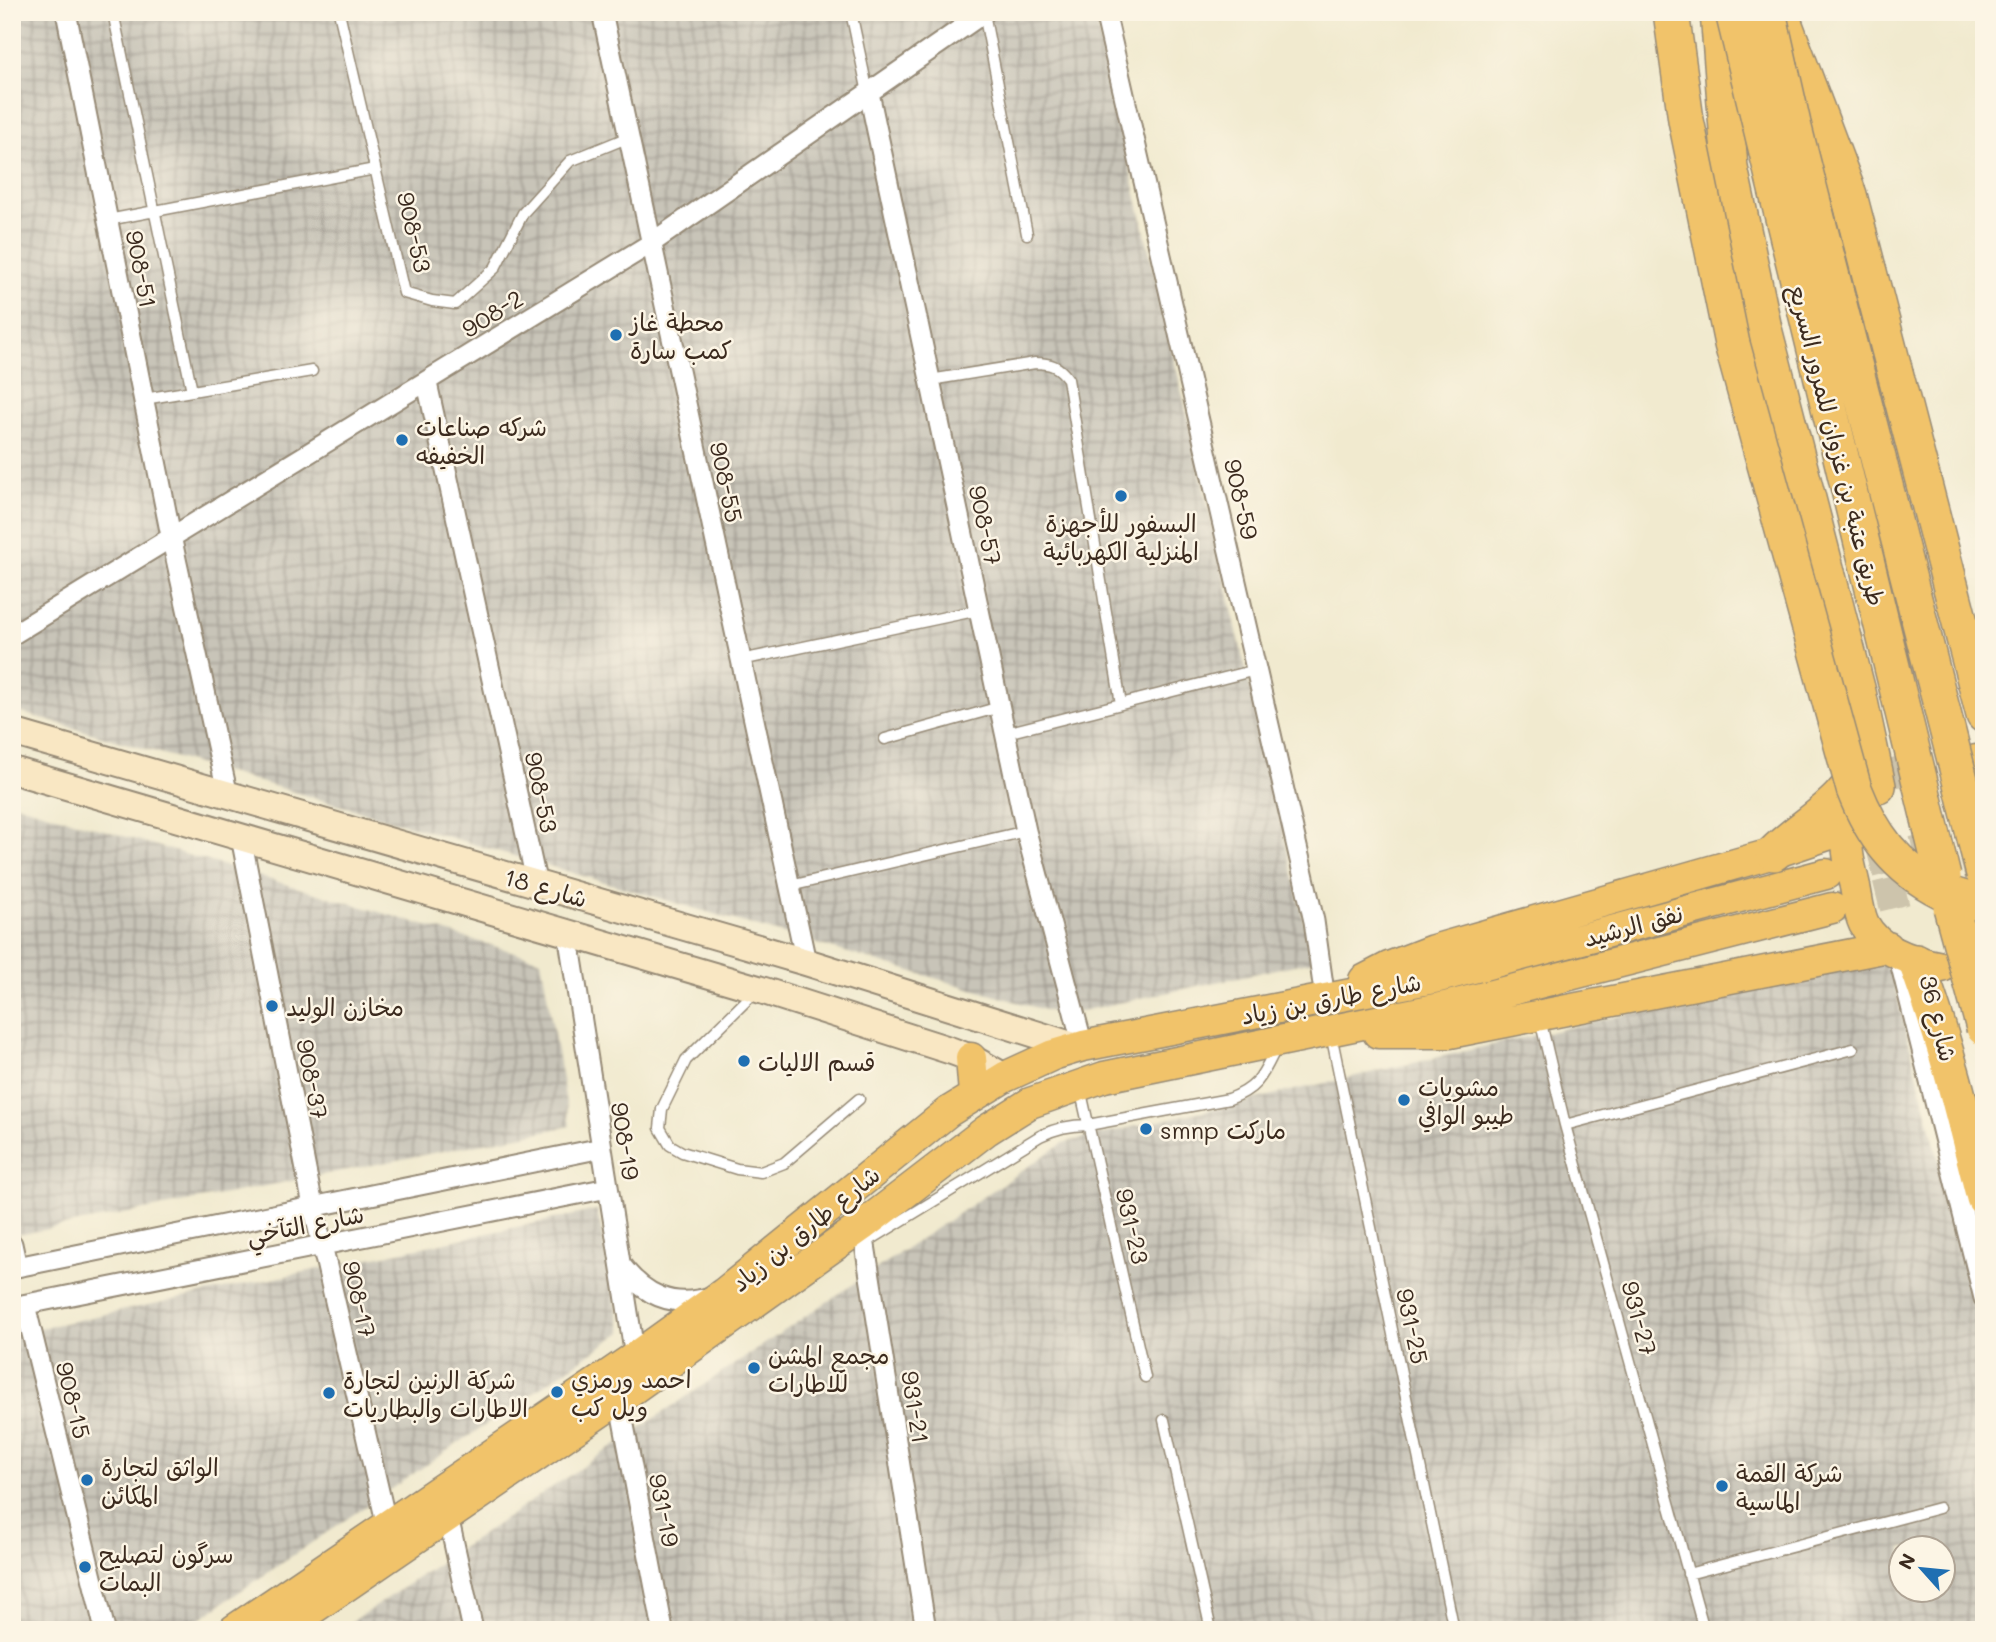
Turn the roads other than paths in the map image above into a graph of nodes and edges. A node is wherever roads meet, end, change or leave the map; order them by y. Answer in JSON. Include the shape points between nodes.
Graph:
{"nodes":[{"id":1,"x":66,"y":12,"type":"edge"},
{"id":2,"x":113,"y":12,"type":"edge"},
{"id":3,"x":339,"y":12,"type":"edge"},
{"id":4,"x":602,"y":12,"type":"edge"},
{"id":5,"x":850,"y":12,"type":"edge"},
{"id":6,"x":1105,"y":12,"type":"edge"},
{"id":7,"x":1671,"y":12,"type":"edge"},
{"id":8,"x":1718,"y":12,"type":"edge"},
{"id":9,"x":1733,"y":12,"type":"edge"},
{"id":10,"x":1768,"y":12,"type":"edge"},
{"id":11,"x":1780,"y":12,"type":"edge"},
{"id":12,"x":985,"y":13,"type":"edge"},
{"id":13,"x":869,"y":93,"type":"junction"},
{"id":14,"x":629,"y":137,"type":"junction"},
{"id":15,"x":375,"y":169,"type":"junction"},
{"id":16,"x":155,"y":211,"type":"junction"},
{"id":17,"x":108,"y":220,"type":"junction"},
{"id":18,"x":1027,"y":234,"type":"dead end"},
{"id":19,"x":650,"y":244,"type":"junction"},
{"id":20,"x":312,"y":371,"type":"dead end"},
{"id":21,"x":930,"y":380,"type":"junction"},
{"id":22,"x":427,"y":383,"type":"junction"},
{"id":23,"x":192,"y":391,"type":"junction"},
{"id":24,"x":144,"y":399,"type":"junction"},
{"id":25,"x":171,"y":536,"type":"junction"},
{"id":26,"x":979,"y":610,"type":"junction"},
{"id":27,"x":12,"y":635,"type":"edge"},
{"id":28,"x":741,"y":660,"type":"junction"},
{"id":29,"x":1256,"y":670,"type":"junction"},
{"id":30,"x":1121,"y":704,"type":"junction"},
{"id":31,"x":1000,"y":707,"type":"junction"},
{"id":32,"x":1984,"y":715,"type":"edge"},
{"id":33,"x":12,"y":732,"type":"edge"},
{"id":34,"x":1006,"y":733,"type":"junction"},
{"id":35,"x":885,"y":739,"type":"dead end"},
{"id":36,"x":1869,"y":740,"type":"junction"},
{"id":37,"x":12,"y":770,"type":"edge"},
{"id":38,"x":1880,"y":784,"type":"dead end"},
{"id":39,"x":228,"y":796,"type":"junction"},
{"id":40,"x":1027,"y":831,"type":"junction"},
{"id":41,"x":241,"y":837,"type":"junction"},
{"id":42,"x":1774,"y":853,"type":"junction"},
{"id":43,"x":1826,"y":874,"type":"tunnel mouth"},
{"id":44,"x":1984,"y":874,"type":"edge"},
{"id":45,"x":537,"y":885,"type":"junction"},
{"id":46,"x":790,"y":886,"type":"junction"},
{"id":47,"x":1959,"y":896,"type":"edge"},
{"id":48,"x":1832,"y":908,"type":"tunnel mouth"},
{"id":49,"x":568,"y":933,"type":"junction"},
{"id":50,"x":747,"y":945,"type":"junction"},
{"id":51,"x":1911,"y":958,"type":"junction"},
{"id":52,"x":806,"y":962,"type":"junction"},
{"id":53,"x":1439,"y":977,"type":"joint"},
{"id":54,"x":747,"y":986,"type":"junction"},
{"id":55,"x":1327,"y":998,"type":"junction"},
{"id":56,"x":1445,"y":1007,"type":"joint"},
{"id":57,"x":1539,"y":1017,"type":"junction"},
{"id":58,"x":1984,"y":1028,"type":"edge"},
{"id":59,"x":1333,"y":1030,"type":"junction"},
{"id":60,"x":1279,"y":1041,"type":"junction"},
{"id":61,"x":1080,"y":1046,"type":"junction"},
{"id":62,"x":1853,"y":1049,"type":"dead end"},
{"id":63,"x":971,"y":1058,"type":"junction"},
{"id":64,"x":1005,"y":1077,"type":"junction"},
{"id":65,"x":1080,"y":1084,"type":"junction"},
{"id":66,"x":974,"y":1094,"type":"junction"},
{"id":67,"x":859,"y":1099,"type":"dead end"},
{"id":68,"x":1088,"y":1125,"type":"junction"},
{"id":69,"x":1565,"y":1125,"type":"junction"},
{"id":70,"x":602,"y":1148,"type":"junction"},
{"id":71,"x":608,"y":1188,"type":"junction"},
{"id":72,"x":844,"y":1196,"type":"junction"},
{"id":73,"x":1984,"y":1198,"type":"edge"},
{"id":74,"x":313,"y":1206,"type":"junction"},
{"id":75,"x":864,"y":1235,"type":"junction"},
{"id":76,"x":12,"y":1244,"type":"edge"},
{"id":77,"x":322,"y":1246,"type":"junction"},
{"id":78,"x":621,"y":1265,"type":"junction"},
{"id":79,"x":15,"y":1267,"type":"edge"},
{"id":80,"x":724,"y":1293,"type":"junction"},
{"id":81,"x":1984,"y":1298,"type":"edge"},
{"id":82,"x":18,"y":1306,"type":"edge"},
{"id":83,"x":635,"y":1357,"type":"junction"},
{"id":84,"x":1145,"y":1377,"type":"dead end"},
{"id":85,"x":619,"y":1399,"type":"junction"},
{"id":86,"x":1164,"y":1420,"type":"dead end"},
{"id":87,"x":1940,"y":1507,"type":"dead end"},
{"id":88,"x":448,"y":1516,"type":"junction"},
{"id":89,"x":387,"y":1526,"type":"junction"},
{"id":90,"x":1688,"y":1574,"type":"junction"},
{"id":91,"x":105,"y":1630,"type":"edge"},
{"id":92,"x":234,"y":1630,"type":"edge"},
{"id":93,"x":282,"y":1630,"type":"edge"},
{"id":94,"x":473,"y":1630,"type":"edge"},
{"id":95,"x":663,"y":1630,"type":"edge"},
{"id":96,"x":926,"y":1630,"type":"edge"},
{"id":97,"x":1212,"y":1630,"type":"edge"},
{"id":98,"x":1454,"y":1630,"type":"edge"},
{"id":99,"x":1704,"y":1630,"type":"edge"}],
"edges":[{"from":1,"to":17,"type":"street","name":"908-51"},
{"from":2,"to":16,"type":"lane"},
{"from":3,"to":15,"type":"lane","name":"908-53"},
{"from":4,"to":14,"type":"street","name":"908-55"},
{"from":5,"to":13,"type":"lane","name":"908-57"},
{"from":6,"to":29,"type":"street","name":"908-59"},
{"from":7,"to":47,"type":"highway","bridge":true,"via":[[1686,120],[1732,344],[1854,789],[1865,818],[1884,845],[1911,872],[1943,892]]},
{"from":8,"to":36,"type":"highway","via":[[1730,168],[1764,329]]},
{"from":9,"to":47,"type":"highway","name":"طريق عتبة بن غزوان للمرور السريع","bridge":true},
{"from":10,"to":44,"type":"highway","name":"طريق عتبة بن غزوان للمرور السريع","bridge":true},
{"from":11,"to":32,"type":"highway","via":[[1849,195]]},
{"from":12,"to":13,"type":"street","name":"908-2"},
{"from":12,"to":18,"type":"lane"},
{"from":13,"to":19,"type":"street","name":"908-2"},
{"from":13,"to":21,"type":"street","name":"908-57"},
{"from":14,"to":15,"type":"lane","name":"908-53","via":[[570,161],[523,213],[495,268],[455,304],[404,293]]},
{"from":14,"to":19,"type":"street","name":"908-55"},
{"from":15,"to":16,"type":"lane"},
{"from":16,"to":17,"type":"lane"},
{"from":16,"to":23,"type":"lane"},
{"from":17,"to":24,"type":"street","name":"908-51"},
{"from":19,"to":22,"type":"street","name":"908-2"},
{"from":19,"to":28,"type":"street","name":"908-55"},
{"from":20,"to":23,"type":"lane"},
{"from":21,"to":26,"type":"street","name":"908-57"},
{"from":21,"to":30,"type":"lane","via":[[1035,363],[1049,363],[1068,379]]},
{"from":22,"to":25,"type":"street","name":"908-2"},
{"from":22,"to":45,"type":"street","name":"908-53"},
{"from":23,"to":24,"type":"lane"},
{"from":24,"to":25,"type":"street","name":"908-51"},
{"from":25,"to":27,"type":"street","name":"908-2"},
{"from":25,"to":39,"type":"street"},
{"from":26,"to":28,"type":"lane"},
{"from":26,"to":31,"type":"street","name":"908-57"},
{"from":28,"to":46,"type":"street","name":"908-55"},
{"from":29,"to":30,"type":"lane"},
{"from":29,"to":55,"type":"street","name":"908-59","via":[[1314,921]]},
{"from":30,"to":34,"type":"lane"},
{"from":31,"to":34,"type":"street","name":"908-57"},
{"from":31,"to":35,"type":"lane"},
{"from":33,"to":39,"type":"street","name":"شارع 18"},
{"from":34,"to":40,"type":"street","name":"908-57"},
{"from":36,"to":38,"type":"highway"},
{"from":36,"to":42,"type":"highway","via":[[1858,774],[1834,804]]},
{"from":37,"to":41,"type":"street","name":"شارع 18"},
{"from":39,"to":45,"type":"street","name":"شارع 18"},
{"from":40,"to":46,"type":"lane"},
{"from":40,"to":61,"type":"street","name":"908-57"},
{"from":41,"to":49,"type":"street","name":"شارع 18"},
{"from":41,"to":74,"type":"street","name":"908-37"},
{"from":42,"to":51,"type":"main road","via":[[1852,823],[1845,846],[1864,924]]},
{"from":42,"to":55,"type":"main road","via":[[1433,950]]},
{"from":43,"to":53,"type":"main road","name":"نفق الرشيد"},
{"from":45,"to":50,"type":"street","name":"شارع 18"},
{"from":46,"to":52,"type":"street","name":"908-55"},
{"from":47,"to":58,"type":"highway","name":"طريق عتبة بن غزوان للمرور السريع","bridge":true},
{"from":48,"to":56,"type":"main road","name":"نفق الرشيد"},
{"from":49,"to":54,"type":"street","name":"شارع 18"},
{"from":49,"to":70,"type":"street","name":"908-19"},
{"from":50,"to":52,"type":"street","name":"شارع 18"},
{"from":50,"to":54,"type":"street"},
{"from":51,"to":57,"type":"main road"},
{"from":51,"to":73,"type":"highway","via":[[1934,1009]]},
{"from":51,"to":81,"type":"street","name":"شارع 36"},
{"from":52,"to":61,"type":"street","name":"شارع 18"},
{"from":53,"to":55,"type":"main road","name":"شارع طارق بن زياد"},
{"from":54,"to":63,"type":"street","name":"شارع 18"},
{"from":54,"to":67,"type":"lane","via":[[686,1060],[662,1109],[660,1128],[670,1145],[737,1169],[761,1172],[784,1163]]},
{"from":55,"to":61,"type":"main road","name":"شارع طارق بن زياد"},
{"from":56,"to":59,"type":"main road","name":"شارع طارق بن زياد"},
{"from":57,"to":59,"type":"main road","via":[[1450,1033]]},
{"from":57,"to":69,"type":"lane","name":"931-27"},
{"from":59,"to":60,"type":"main road","name":"شارع طارق بن زياد"},
{"from":59,"to":98,"type":"lane","name":"931-25"},
{"from":60,"to":65,"type":"main road","name":"شارع طارق بن زياد"},
{"from":60,"to":68,"type":"lane","via":[[1255,1086],[1241,1095]]},
{"from":61,"to":64,"type":"main road","name":"شارع طارق بن زياد"},
{"from":62,"to":69,"type":"lane"},
{"from":63,"to":64,"type":"street","name":"شارع 18"},
{"from":63,"to":66,"type":"main road"},
{"from":64,"to":66,"type":"main road","name":"شارع طارق بن زياد"},
{"from":65,"to":68,"type":"lane","name":"931-23"},
{"from":65,"to":75,"type":"main road","name":"شارع طارق بن زياد","via":[[1008,1116]]},
{"from":66,"to":72,"type":"main road","name":"شارع طارق بن زياد"},
{"from":68,"to":75,"type":"lane","via":[[1072,1125],[1040,1136]]},
{"from":68,"to":84,"type":"lane","name":"931-23"},
{"from":69,"to":90,"type":"lane","name":"931-27"},
{"from":70,"to":71,"type":"street","name":"908-19"},
{"from":70,"to":74,"type":"street","name":"شارع التآخي"},
{"from":71,"to":77,"type":"street","name":"شارع التآخي"},
{"from":71,"to":78,"type":"street","name":"908-19"},
{"from":72,"to":75,"type":"street","name":"931-21"},
{"from":72,"to":80,"type":"main road","name":"شارع طارق بن زياد"},
{"from":74,"to":77,"type":"street","name":"908-17"},
{"from":74,"to":79,"type":"street","name":"شارع التآخي"},
{"from":75,"to":85,"type":"main road","name":"شارع طارق بن زياد"},
{"from":75,"to":96,"type":"street","name":"931-21"},
{"from":76,"to":79,"type":"street"},
{"from":77,"to":82,"type":"street","name":"شارع التآخي"},
{"from":77,"to":89,"type":"street","name":"908-17"},
{"from":78,"to":80,"type":"street","via":[[637,1285],[671,1301],[696,1302]]},
{"from":78,"to":83,"type":"street","name":"908-19"},
{"from":80,"to":83,"type":"main road","name":"شارع طارق بن زياد"},
{"from":82,"to":91,"type":"street","name":"908-15"},
{"from":83,"to":89,"type":"main road","name":"شارع طارق بن زياد"},
{"from":85,"to":88,"type":"main road","name":"شارع طارق بن زياد"},
{"from":85,"to":95,"type":"street","name":"931-19"},
{"from":86,"to":97,"type":"lane"},
{"from":87,"to":90,"type":"lane"},
{"from":88,"to":93,"type":"main road","name":"شارع طارق بن زياد"},
{"from":88,"to":94,"type":"street"},
{"from":89,"to":92,"type":"main road","name":"شارع طارق بن زياد"},
{"from":90,"to":99,"type":"lane","name":"931-27"}]}
